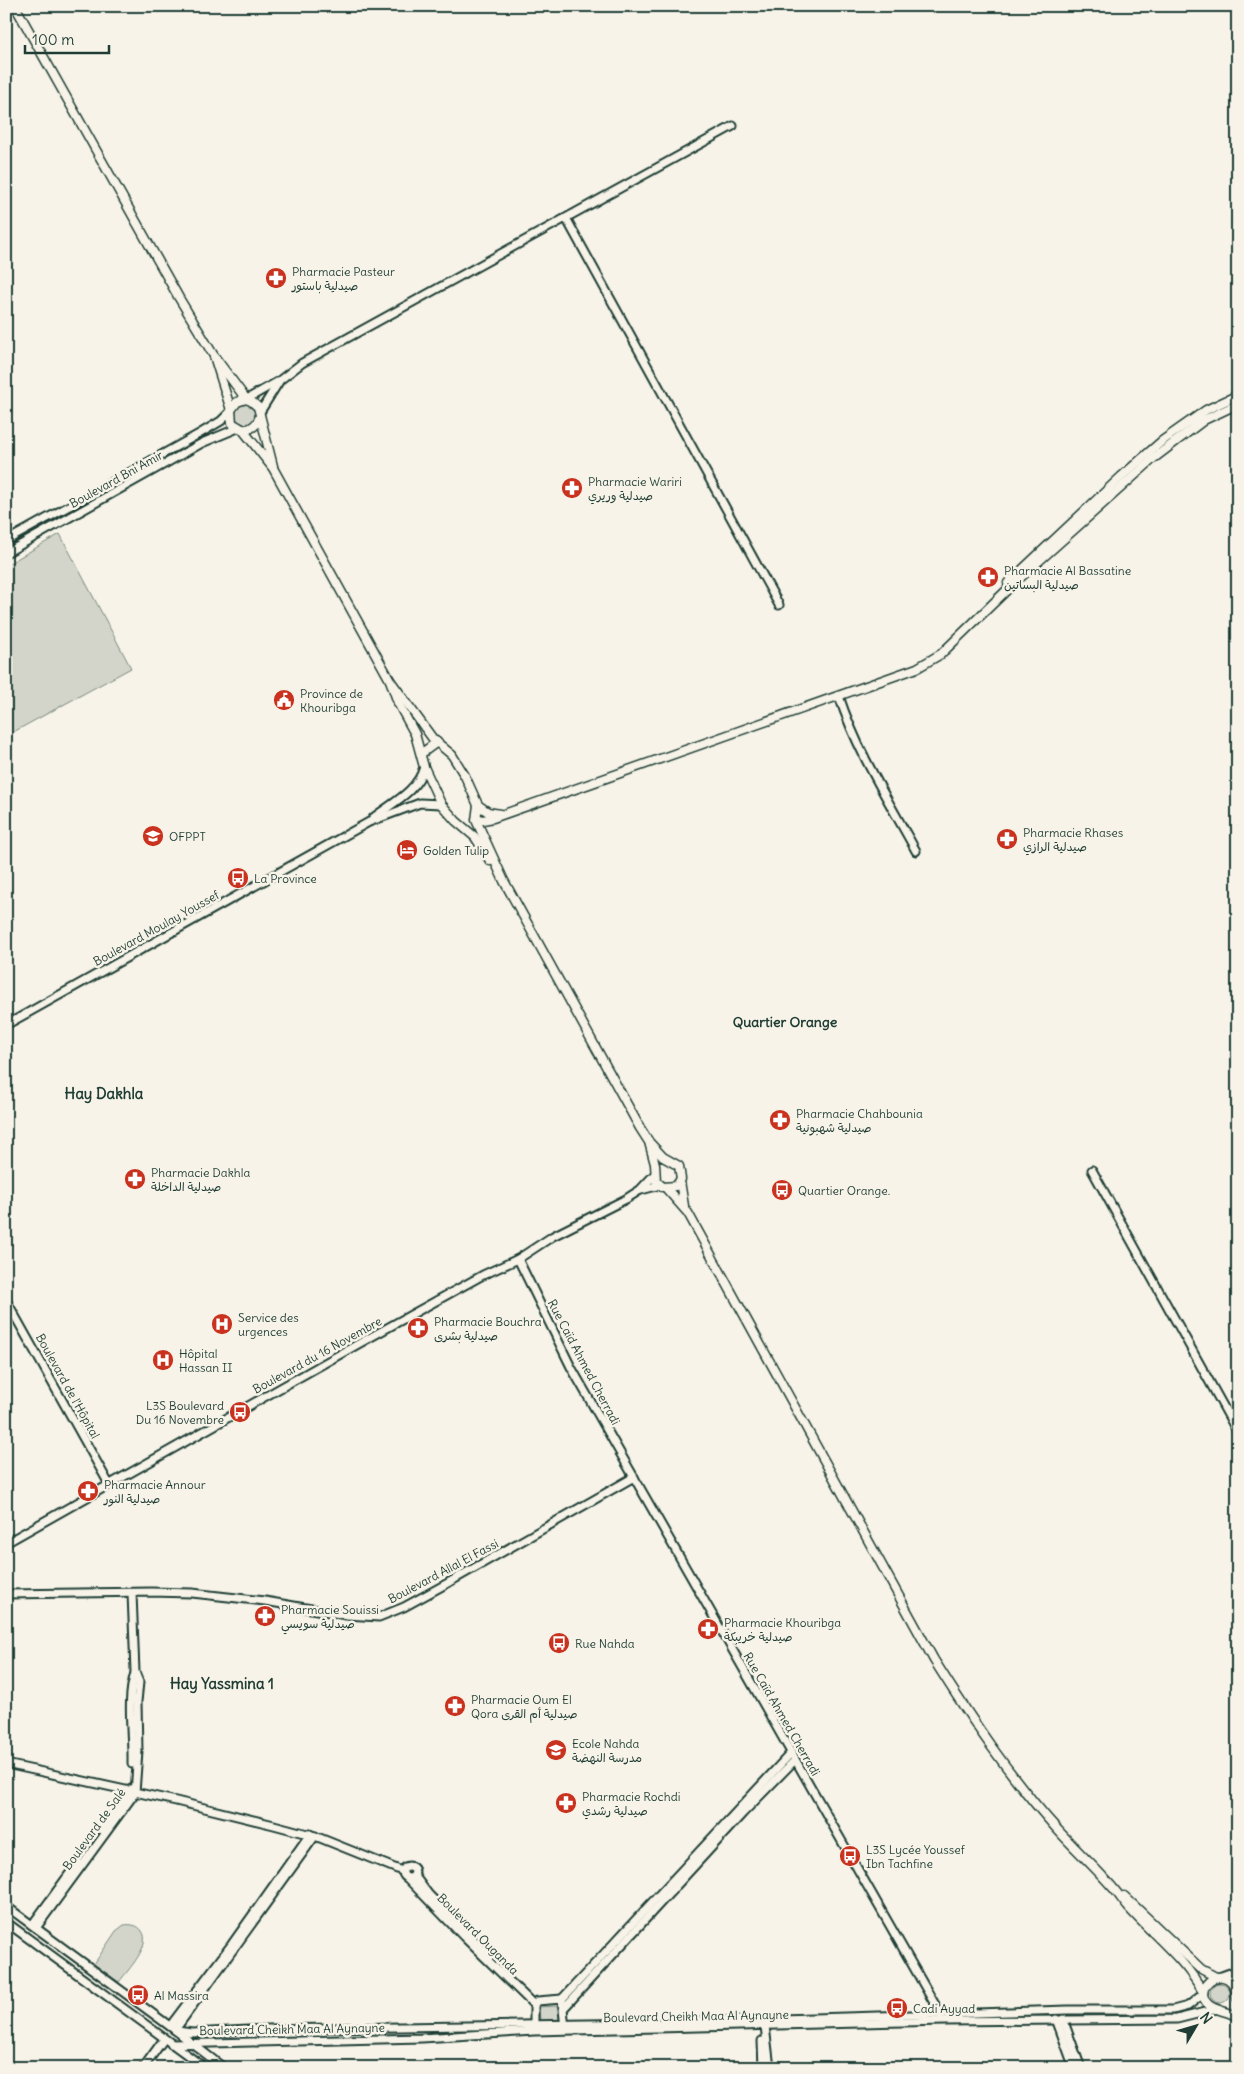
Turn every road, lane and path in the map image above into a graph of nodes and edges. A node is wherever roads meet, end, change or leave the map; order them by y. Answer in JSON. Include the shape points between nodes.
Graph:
{"nodes":[{"id":1,"x":15,"y":6,"type":"edge"},
{"id":2,"x":734,"y":126,"type":"dead end"},
{"id":3,"x":566,"y":218,"type":"junction"},
{"id":4,"x":214,"y":356,"type":"junction"},
{"id":5,"x":280,"y":380,"type":"junction"},
{"id":6,"x":1238,"y":395,"type":"edge"},
{"id":7,"x":247,"y":399,"type":"junction"},
{"id":8,"x":1238,"y":404,"type":"edge"},
{"id":9,"x":230,"y":411,"type":"junction"},
{"id":10,"x":260,"y":414,"type":"junction"},
{"id":11,"x":240,"y":429,"type":"junction"},
{"id":12,"x":273,"y":468,"type":"junction"},
{"id":13,"x":6,"y":541,"type":"edge"},
{"id":14,"x":6,"y":553,"type":"edge"},
{"id":15,"x":780,"y":605,"type":"dead end"},
{"id":16,"x":917,"y":668,"type":"junction"},
{"id":17,"x":390,"y":680,"type":"junction"},
{"id":18,"x":840,"y":696,"type":"junction"},
{"id":19,"x":437,"y":742,"type":"junction"},
{"id":20,"x":422,"y":752,"type":"junction"},
{"id":21,"x":424,"y":767,"type":"junction"},
{"id":22,"x":441,"y":804,"type":"junction"},
{"id":23,"x":478,"y":805,"type":"junction"},
{"id":24,"x":500,"y":814,"type":"junction"},
{"id":25,"x":476,"y":819,"type":"junction"},
{"id":26,"x":369,"y":822,"type":"junction"},
{"id":27,"x":462,"y":825,"type":"junction"},
{"id":28,"x":916,"y":851,"type":"dead end"},
{"id":29,"x":504,"y":881,"type":"junction"},
{"id":30,"x":6,"y":1025,"type":"edge"},
{"id":31,"x":649,"y":1142,"type":"junction"},
{"id":32,"x":668,"y":1160,"type":"junction"},
{"id":33,"x":1092,"y":1170,"type":"dead end"},
{"id":34,"x":655,"y":1172,"type":"junction"},
{"id":35,"x":680,"y":1181,"type":"junction"},
{"id":36,"x":663,"y":1186,"type":"junction"},
{"id":37,"x":640,"y":1190,"type":"junction"},
{"id":38,"x":684,"y":1208,"type":"junction"},
{"id":39,"x":518,"y":1259,"type":"junction"},
{"id":40,"x":6,"y":1300,"type":"edge"},
{"id":41,"x":1238,"y":1433,"type":"edge"},
{"id":42,"x":634,"y":1477,"type":"junction"},
{"id":43,"x":109,"y":1484,"type":"junction"},
{"id":44,"x":6,"y":1543,"type":"edge"},
{"id":45,"x":132,"y":1593,"type":"junction"},
{"id":46,"x":6,"y":1594,"type":"edge"},
{"id":47,"x":791,"y":1752,"type":"junction"},
{"id":48,"x":795,"y":1760,"type":"junction"},
{"id":49,"x":6,"y":1764,"type":"edge"},
{"id":50,"x":132,"y":1792,"type":"junction"},
{"id":51,"x":312,"y":1835,"type":"junction"},
{"id":52,"x":402,"y":1871,"type":"junction"},
{"id":53,"x":410,"y":1877,"type":"junction"},
{"id":54,"x":1115,"y":1889,"type":"junction"},
{"id":55,"x":6,"y":1906,"type":"edge"},
{"id":56,"x":6,"y":1922,"type":"edge"},
{"id":57,"x":34,"y":1926,"type":"junction"},
{"id":58,"x":1238,"y":1970,"type":"edge"},
{"id":59,"x":1217,"y":1977,"type":"junction"},
{"id":60,"x":1237,"y":1992,"type":"edge"},
{"id":61,"x":1203,"y":1993,"type":"junction"},
{"id":62,"x":562,"y":1999,"type":"junction"},
{"id":63,"x":535,"y":2005,"type":"junction"},
{"id":64,"x":564,"y":2008,"type":"junction"},
{"id":65,"x":1219,"y":2009,"type":"junction"},
{"id":66,"x":940,"y":2013,"type":"junction"},
{"id":67,"x":1238,"y":2017,"type":"edge"},
{"id":68,"x":1060,"y":2020,"type":"junction"},
{"id":69,"x":945,"y":2021,"type":"junction"},
{"id":70,"x":565,"y":2027,"type":"junction"},
{"id":71,"x":534,"y":2028,"type":"junction"},
{"id":72,"x":762,"y":2028,"type":"junction"},
{"id":73,"x":174,"y":2029,"type":"junction"},
{"id":74,"x":163,"y":2038,"type":"junction"},
{"id":75,"x":190,"y":2043,"type":"junction"},
{"id":76,"x":173,"y":2044,"type":"junction"},
{"id":77,"x":143,"y":2068,"type":"edge"},
{"id":78,"x":205,"y":2068,"type":"edge"},
{"id":79,"x":224,"y":2068,"type":"edge"},
{"id":80,"x":763,"y":2068,"type":"edge"},
{"id":81,"x":770,"y":2068,"type":"edge"},
{"id":82,"x":1074,"y":2068,"type":"edge"},
{"id":83,"x":1081,"y":2068,"type":"edge"}],
"edges":[{"from":1,"to":4,"type":"main road"},
{"from":2,"to":3,"type":"street"},
{"from":3,"to":5,"type":"street","via":[[302,363]]},
{"from":3,"to":15,"type":"street"},
{"from":4,"to":7,"type":"main road"},
{"from":4,"to":9,"type":"main road"},
{"from":5,"to":7,"type":"street"},
{"from":5,"to":10,"type":"street"},
{"from":6,"to":16,"type":"main road","via":[[1206,410],[1162,441]]},
{"from":7,"to":9,"type":"main road","via":[[237,402]]},
{"from":7,"to":10,"type":"main road","via":[[255,404]]},
{"from":8,"to":16,"type":"main road","via":[[1204,420],[1154,458],[1011,586],[941,654]]},
{"from":9,"to":11,"type":"main road","via":[[232,423]]},
{"from":9,"to":13,"type":"street","name":"Boulevard Bni Amir","via":[[221,421],[199,434]]},
{"from":10,"to":11,"type":"main road","via":[[252,428]]},
{"from":10,"to":12,"type":"main road"},
{"from":11,"to":12,"type":"main road"},
{"from":11,"to":14,"type":"street","name":"Boulevard Bni Amir","via":[[202,443]]},
{"from":12,"to":17,"type":"main road"},
{"from":16,"to":18,"type":"main road"},
{"from":17,"to":19,"type":"main road"},
{"from":17,"to":20,"type":"main road"},
{"from":18,"to":24,"type":"main road"},
{"from":18,"to":28,"type":"street","via":[[861,752]]},
{"from":19,"to":20,"type":"main road"},
{"from":19,"to":23,"type":"main road","via":[[452,755]]},
{"from":20,"to":21,"type":"main road"},
{"from":21,"to":22,"type":"main road"},
{"from":21,"to":26,"type":"street","via":[[413,788]]},
{"from":22,"to":26,"type":"street","via":[[420,803]]},
{"from":22,"to":27,"type":"main road"},
{"from":23,"to":24,"type":"main road","via":[[488,812]]},
{"from":23,"to":25,"type":"main road"},
{"from":24,"to":25,"type":"main road"},
{"from":25,"to":27,"type":"main road"},
{"from":25,"to":29,"type":"main road"},
{"from":26,"to":30,"type":"street","name":"Boulevard Moulay Youssef"},
{"from":27,"to":29,"type":"main road","via":[[475,837]]},
{"from":29,"to":31,"type":"main road"},
{"from":31,"to":32,"type":"main road"},
{"from":31,"to":34,"type":"main road"},
{"from":32,"to":34,"type":"main road","via":[[659,1164]]},
{"from":32,"to":35,"type":"main road","via":[[679,1166]]},
{"from":33,"to":41,"type":"street"},
{"from":34,"to":36,"type":"main road","via":[[656,1181]]},
{"from":34,"to":37,"type":"street","name":"Boulevard du 16 Novembre"},
{"from":35,"to":36,"type":"main road","via":[[676,1186]]},
{"from":35,"to":38,"type":"main road"},
{"from":36,"to":37,"type":"street","name":"Boulevard du 16 Novembre"},
{"from":36,"to":38,"type":"main road"},
{"from":37,"to":39,"type":"street","name":"Boulevard du 16 Novembre","via":[[553,1236]]},
{"from":38,"to":54,"type":"main road","via":[[929,1652],[963,1706],[1026,1792]]},
{"from":39,"to":42,"type":"street","name":"Rue Caïd Ahmed Cherradi","via":[[558,1343]]},
{"from":39,"to":43,"type":"street","name":"Boulevard du 16 Novembre"},
{"from":40,"to":43,"type":"street","name":"Boulevard de l'Hôpital"},
{"from":42,"to":45,"type":"street","name":"Boulevard Allal El Fassi","via":[[438,1588],[379,1616],[346,1615],[215,1595]]},
{"from":42,"to":47,"type":"street","name":"Rue Caïd Ahmed Cherradi"},
{"from":43,"to":44,"type":"street","name":"Boulevard du 16 Novembre"},
{"from":45,"to":46,"type":"street","name":"Boulevard Allal El Fassi"},
{"from":45,"to":50,"type":"street","name":"Boulevard de Salé","via":[[135,1672],[139,1682],[138,1751]]},
{"from":47,"to":48,"type":"street","name":"Rue Caïd Ahmed Cherradi"},
{"from":47,"to":62,"type":"street"},
{"from":48,"to":64,"type":"street"},
{"from":48,"to":66,"type":"street","name":"Rue Caïd Ahmed Cherradi"},
{"from":49,"to":50,"type":"street"},
{"from":50,"to":51,"type":"street"},
{"from":50,"to":57,"type":"street","name":"Boulevard de Salé"},
{"from":51,"to":52,"type":"street"},
{"from":51,"to":73,"type":"street"},
{"from":52,"to":53,"type":"street","via":[[403,1875]]},
{"from":52,"to":53,"type":"street","via":[[411,1866],[415,1870]]},
{"from":53,"to":63,"type":"street","name":"Boulevard Ouganda"},
{"from":54,"to":59,"type":"main road","via":[[1201,1969]]},
{"from":54,"to":61,"type":"main road","via":[[1128,1907],[1187,1968]]},
{"from":55,"to":57,"type":"street"},
{"from":56,"to":74,"type":"street"},
{"from":57,"to":73,"type":"street"},
{"from":58,"to":59,"type":"street"},
{"from":59,"to":60,"type":"main road","via":[[1229,1980]]},
{"from":59,"to":61,"type":"main road","via":[[1206,1984]]},
{"from":60,"to":65,"type":"main road","via":[[1232,2004]]},
{"from":61,"to":65,"type":"main road","via":[[1206,2003]]},
{"from":61,"to":66,"type":"street","name":"Boulevard Cheikh Maa Al Aynayne","via":[[1188,2006],[1173,2010]]},
{"from":62,"to":63,"type":"street"},
{"from":62,"to":64,"type":"street"},
{"from":63,"to":71,"type":"street"},
{"from":64,"to":70,"type":"street"},
{"from":65,"to":67,"type":"main road"},
{"from":65,"to":68,"type":"street","name":"Boulevard Cheikh Maa Al Aynayne","via":[[1177,2019]]},
{"from":66,"to":69,"type":"street","name":"Rue Caïd Ahmed Cherradi"},
{"from":66,"to":70,"type":"street","name":"Boulevard Cheikh Maa Al Aynayne"},
{"from":68,"to":69,"type":"street","name":"Boulevard Cheikh Maa Al Aynayne"},
{"from":68,"to":82,"type":"street"},
{"from":68,"to":83,"type":"street"},
{"from":69,"to":72,"type":"street","name":"Boulevard Cheikh Maa Al Aynayne"},
{"from":70,"to":71,"type":"street","name":"Boulevard Cheikh Maa Al Aynayne"},
{"from":70,"to":72,"type":"street","name":"Boulevard Cheikh Maa Al Aynayne"},
{"from":71,"to":73,"type":"street","name":"Boulevard Cheikh Maa Al Aynayne","via":[[267,2029],[192,2033]]},
{"from":71,"to":75,"type":"street","name":"Boulevard Cheikh Maa Al Aynayne","via":[[422,2038]]},
{"from":72,"to":80,"type":"street"},
{"from":72,"to":81,"type":"street"},
{"from":73,"to":74,"type":"street","via":[[162,2029]]},
{"from":73,"to":75,"type":"street"},
{"from":73,"to":76,"type":"street","via":[[180,2039]]},
{"from":74,"to":76,"type":"street"},
{"from":74,"to":77,"type":"street"},
{"from":75,"to":76,"type":"street","name":"Boulevard Cheikh Maa Al Aynayne"},
{"from":75,"to":79,"type":"street"},
{"from":76,"to":78,"type":"street"}]}
